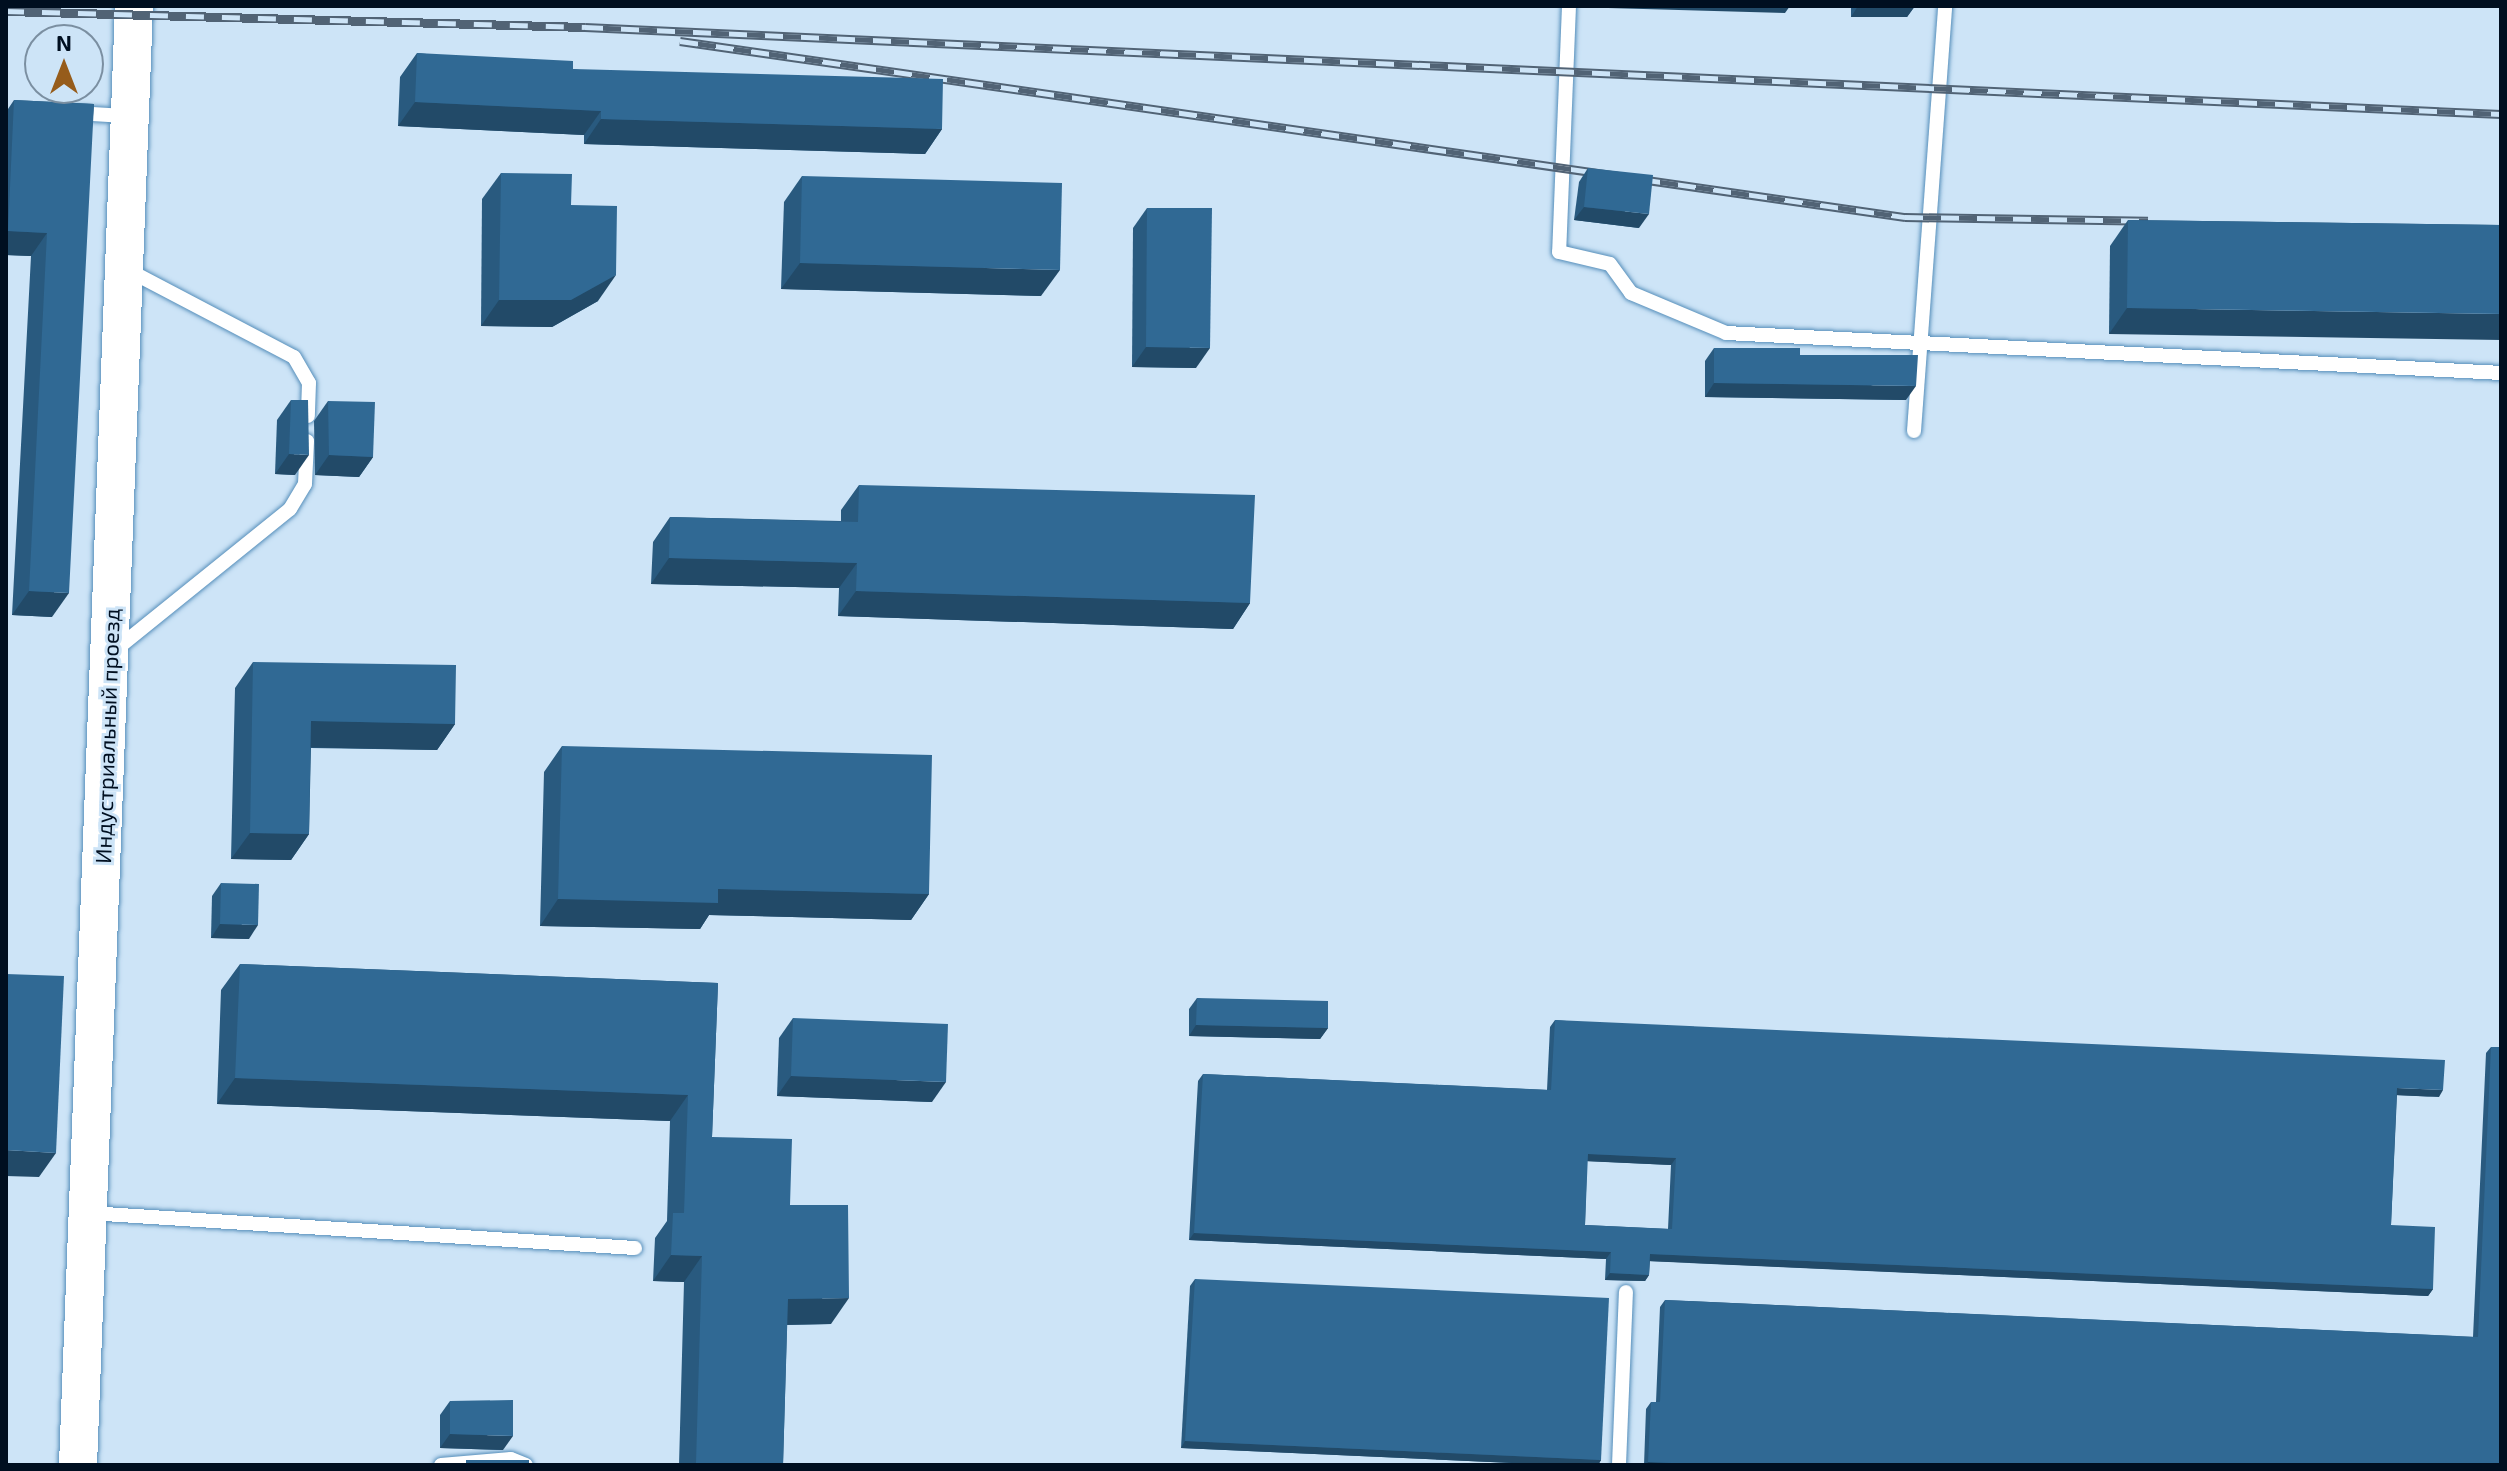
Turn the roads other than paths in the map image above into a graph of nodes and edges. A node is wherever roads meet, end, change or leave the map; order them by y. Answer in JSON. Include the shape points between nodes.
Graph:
{"nodes":[{"id":1,"x":134,"y":6,"type":"edge"},
{"id":2,"x":1569,"y":6,"type":"edge"},
{"id":3,"x":1945,"y":6,"type":"edge"},
{"id":4,"x":53,"y":112,"type":"edge"},
{"id":5,"x":131,"y":116,"type":"junction"},
{"id":6,"x":124,"y":268,"type":"junction"},
{"id":7,"x":1920,"y":344,"type":"junction"},
{"id":8,"x":2501,"y":373,"type":"edge"},
{"id":9,"x":1914,"y":431,"type":"dead end"},
{"id":10,"x":110,"y":653,"type":"junction"},
{"id":11,"x":89,"y":1213,"type":"junction"},
{"id":12,"x":635,"y":1248,"type":"dead end"},
{"id":13,"x":1626,"y":1292,"type":"dead end"},
{"id":14,"x":78,"y":1465,"type":"edge"},
{"id":15,"x":441,"y":1465,"type":"edge"},
{"id":16,"x":526,"y":1465,"type":"edge"},
{"id":17,"x":1619,"y":1465,"type":"edge"}],
"edges":[{"from":1,"to":5,"type":"street","name":"Индустриальный проезд"},
{"from":2,"to":7,"type":"lane","via":[[1559,252],[1610,264],[1631,293],[1726,333]]},
{"from":3,"to":7,"type":"lane"},
{"from":4,"to":5,"type":"lane"},
{"from":5,"to":6,"type":"street","name":"Индустриальный проезд"},
{"from":6,"to":10,"type":"street","name":"Индустриальный проезд"},
{"from":6,"to":10,"type":"lane","via":[[281,348],[304,367],[305,484],[290,509]]},
{"from":7,"to":8,"type":"lane"},
{"from":7,"to":9,"type":"lane"},
{"from":10,"to":11,"type":"street","name":"Индустриальный проезд"},
{"from":11,"to":12,"type":"lane"},
{"from":11,"to":14,"type":"street","name":"Индустриальный проезд"},
{"from":13,"to":17,"type":"lane"},
{"from":15,"to":16,"type":"lane","via":[[511,1459]]}]}
